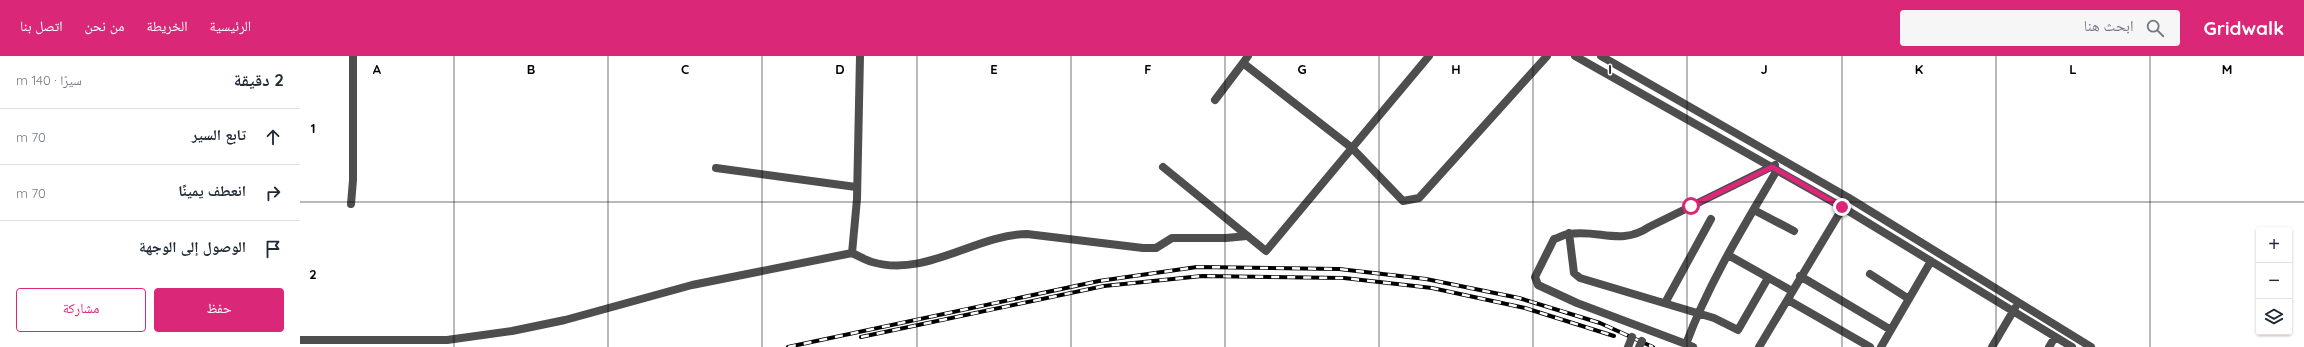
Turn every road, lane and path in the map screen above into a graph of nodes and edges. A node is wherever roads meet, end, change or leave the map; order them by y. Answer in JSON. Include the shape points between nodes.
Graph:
{"nodes":[{"id":1,"x":353,"y":56,"type":"edge"},
{"id":2,"x":860,"y":56,"type":"edge"},
{"id":3,"x":1429,"y":56,"type":"edge"},
{"id":4,"x":1547,"y":56,"type":"edge"},
{"id":5,"x":1575,"y":56,"type":"edge"},
{"id":6,"x":1601,"y":56,"type":"edge"},
{"id":7,"x":1245,"y":59,"type":"edge"},
{"id":8,"x":1215,"y":100,"type":"dead end"},
{"id":9,"x":1352,"y":148,"type":"junction"},
{"id":10,"x":1782,"y":162,"type":"junction"},
{"id":11,"x":1163,"y":167,"type":"dead end"},
{"id":12,"x":716,"y":168,"type":"dead end"},
{"id":13,"x":1774,"y":168,"type":"junction"},
{"id":14,"x":856,"y":187,"type":"junction"},
{"id":15,"x":1849,"y":198,"type":"junction"},
{"id":16,"x":351,"y":204,"type":"dead end"},
{"id":17,"x":1842,"y":207,"type":"junction"},
{"id":18,"x":1754,"y":210,"type":"junction"},
{"id":19,"x":1711,"y":219,"type":"dead end"},
{"id":20,"x":1794,"y":231,"type":"dead end"},
{"id":21,"x":1569,"y":234,"type":"junction"},
{"id":22,"x":1247,"y":236,"type":"junction"},
{"id":23,"x":852,"y":253,"type":"junction"},
{"id":24,"x":1728,"y":255,"type":"junction"},
{"id":25,"x":1931,"y":260,"type":"junction"},
{"id":26,"x":1870,"y":274,"type":"dead end"},
{"id":27,"x":1800,"y":276,"type":"junction"},
{"id":28,"x":1768,"y":278,"type":"junction"},
{"id":29,"x":1792,"y":291,"type":"junction"},
{"id":30,"x":1908,"y":299,"type":"junction"},
{"id":31,"x":1788,"y":300,"type":"junction"},
{"id":32,"x":2020,"y":301,"type":"junction"},
{"id":33,"x":1665,"y":303,"type":"junction"},
{"id":34,"x":2013,"y":311,"type":"junction"},
{"id":35,"x":1697,"y":314,"type":"junction"},
{"id":36,"x":1637,"y":325,"type":"junction"},
{"id":37,"x":1647,"y":329,"type":"junction"},
{"id":38,"x":1891,"y":330,"type":"junction"},
{"id":39,"x":2055,"y":337,"type":"junction"},
{"id":40,"x":300,"y":340,"type":"edge"},
{"id":41,"x":1641,"y":344,"type":"edge"},
{"id":42,"x":1690,"y":345,"type":"edge"},
{"id":43,"x":1628,"y":347,"type":"edge"},
{"id":44,"x":1759,"y":347,"type":"edge"},
{"id":45,"x":1870,"y":347,"type":"edge"},
{"id":46,"x":1881,"y":347,"type":"edge"},
{"id":47,"x":1992,"y":347,"type":"edge"},
{"id":48,"x":2049,"y":347,"type":"edge"},
{"id":49,"x":2072,"y":347,"type":"edge"},
{"id":50,"x":2091,"y":347,"type":"edge"}],
"edges":[{"from":1,"to":16,"type":"street"},
{"from":2,"to":14,"type":"street"},
{"from":3,"to":9,"type":"street"},
{"from":4,"to":9,"type":"street","via":[[1419,198],[1403,201]]},
{"from":5,"to":13,"type":"street"},
{"from":6,"to":10,"type":"street"},
{"from":7,"to":8,"type":"street"},
{"from":7,"to":9,"type":"street"},
{"from":9,"to":22,"type":"street","via":[[1266,251]]},
{"from":10,"to":13,"type":"street"},
{"from":10,"to":15,"type":"street"},
{"from":11,"to":22,"type":"street"},
{"from":12,"to":14,"type":"street"},
{"from":13,"to":17,"type":"street"},
{"from":13,"to":18,"type":"street"},
{"from":13,"to":21,"type":"street","via":[[1656,223],[1638,235],[1624,237]]},
{"from":14,"to":23,"type":"street"},
{"from":15,"to":17,"type":"street"},
{"from":15,"to":32,"type":"street"},
{"from":17,"to":25,"type":"street"},
{"from":17,"to":27,"type":"street"},
{"from":18,"to":20,"type":"street"},
{"from":18,"to":24,"type":"street"},
{"from":19,"to":33,"type":"street"},
{"from":21,"to":33,"type":"street","via":[[1574,272],[1580,278]]},
{"from":21,"to":36,"type":"street","via":[[1554,239],[1535,277],[1538,285],[1577,303]]},
{"from":22,"to":23,"type":"street","via":[[1172,238],[1156,248],[1143,248],[1026,234],[1008,235],[922,262],[904,265],[872,262]]},
{"from":23,"to":40,"type":"street","via":[[692,285],[565,320],[512,331],[447,340]]},
{"from":24,"to":28,"type":"street"},
{"from":24,"to":35,"type":"street"},
{"from":25,"to":30,"type":"street"},
{"from":25,"to":34,"type":"street"},
{"from":26,"to":30,"type":"street"},
{"from":27,"to":29,"type":"street"},
{"from":27,"to":38,"type":"street"},
{"from":28,"to":29,"type":"street"},
{"from":28,"to":35,"type":"street","via":[[1738,330],[1714,318]]},
{"from":29,"to":31,"type":"street"},
{"from":30,"to":38,"type":"street"},
{"from":31,"to":44,"type":"street"},
{"from":31,"to":45,"type":"street"},
{"from":32,"to":34,"type":"street"},
{"from":32,"to":50,"type":"street"},
{"from":33,"to":35,"type":"street"},
{"from":34,"to":39,"type":"street"},
{"from":34,"to":47,"type":"street"},
{"from":35,"to":42,"type":"street"},
{"from":36,"to":37,"type":"street"},
{"from":36,"to":43,"type":"street","bridge":true},
{"from":37,"to":41,"type":"street"},
{"from":37,"to":42,"type":"street"},
{"from":38,"to":46,"type":"street"},
{"from":39,"to":48,"type":"street"},
{"from":39,"to":49,"type":"street"}]}
